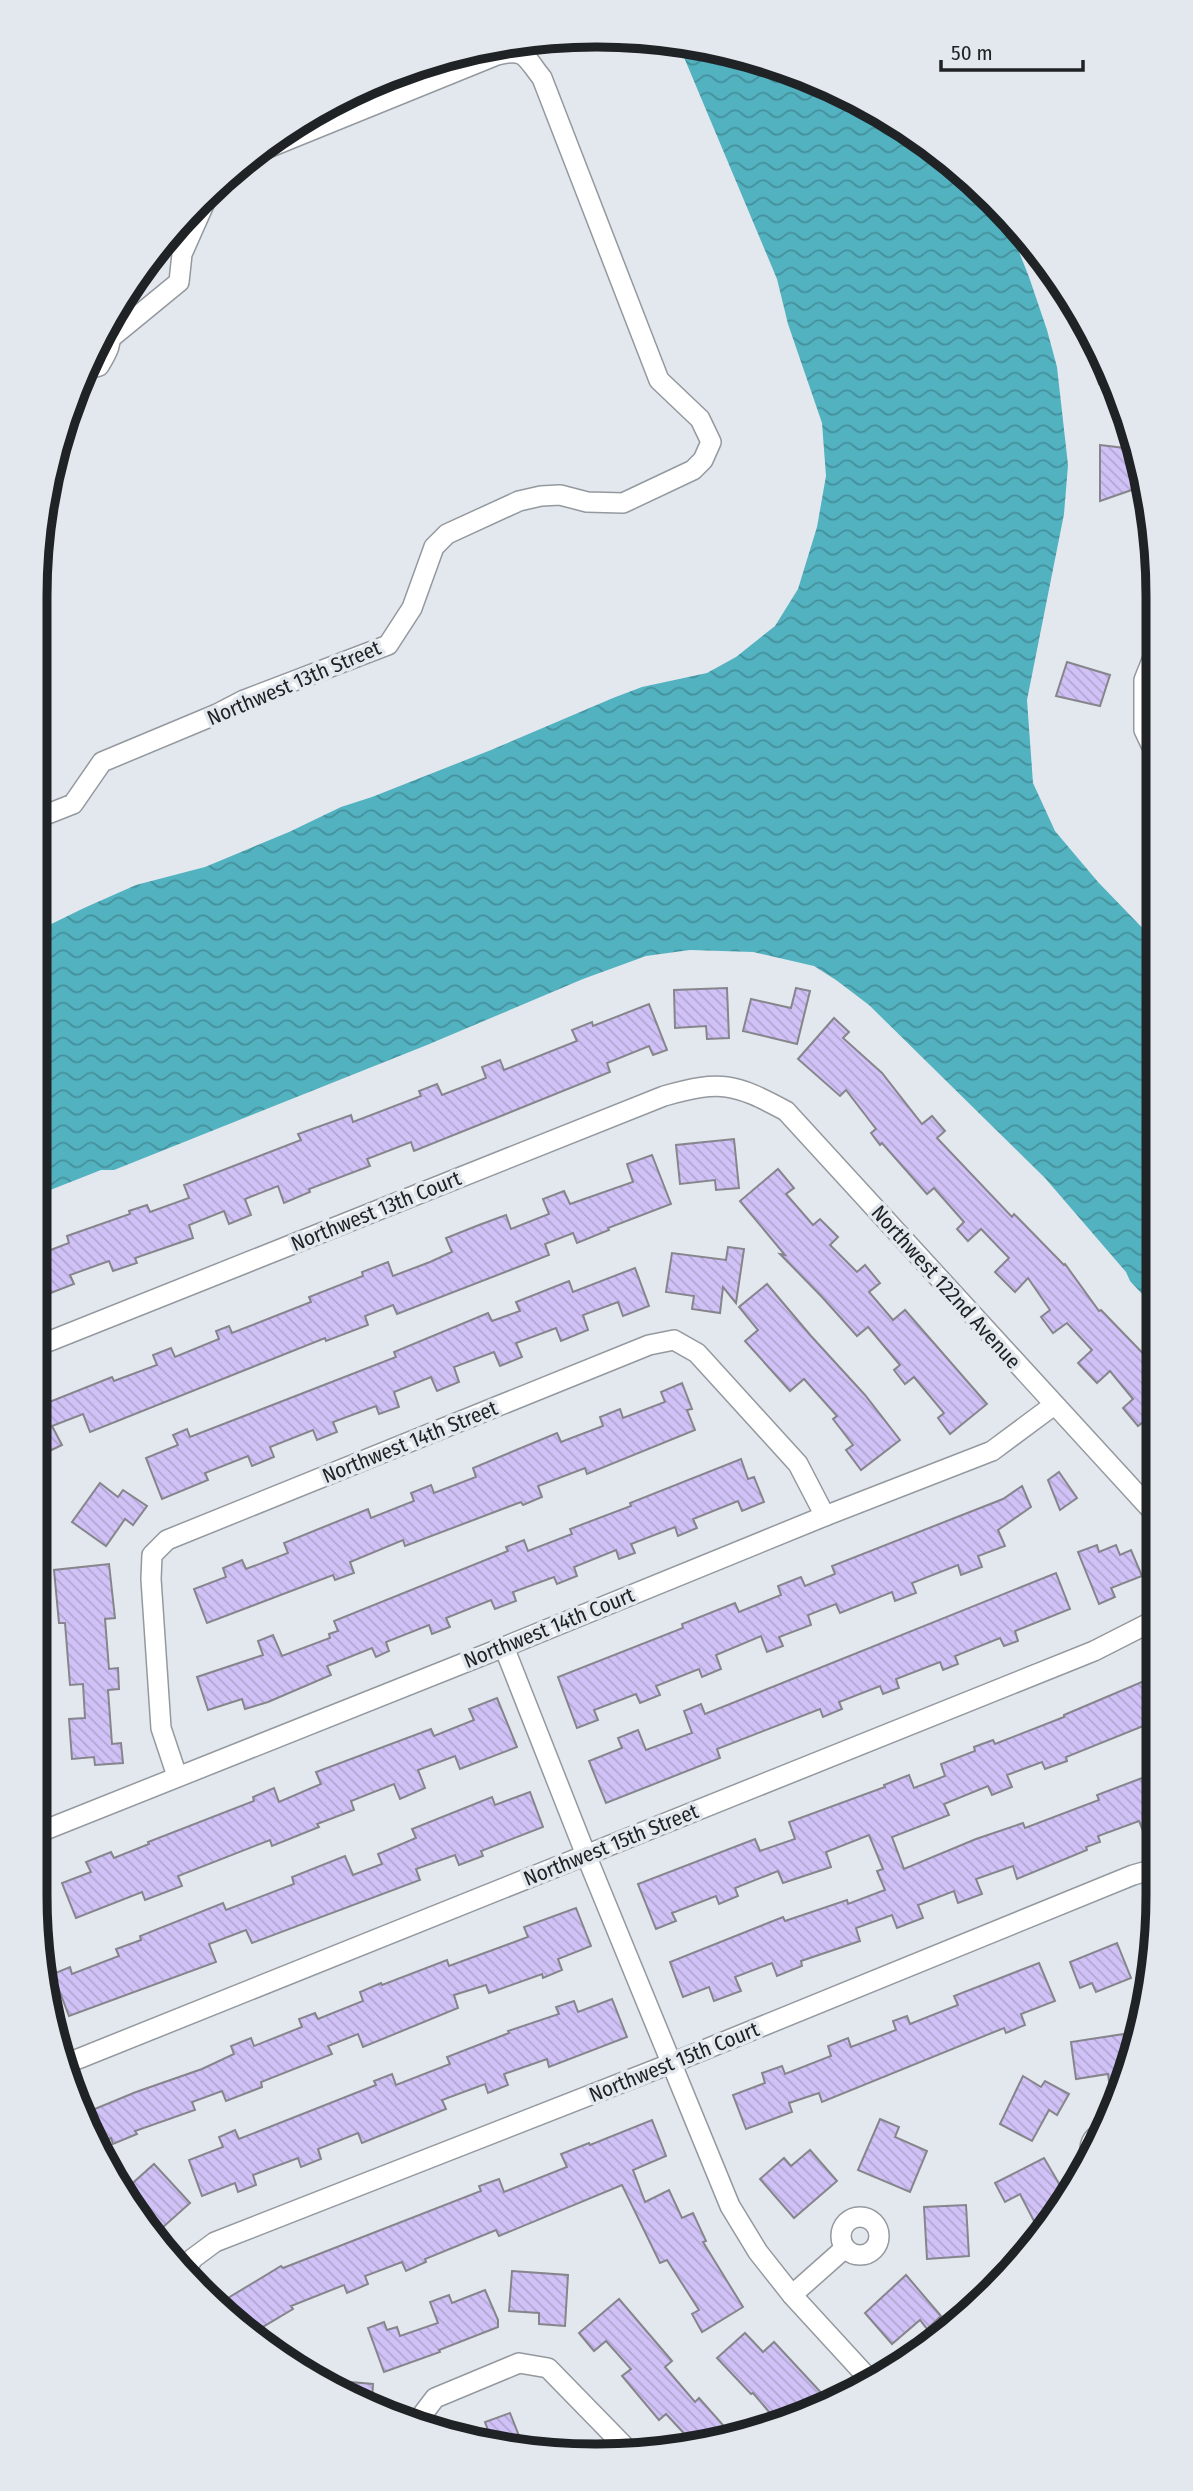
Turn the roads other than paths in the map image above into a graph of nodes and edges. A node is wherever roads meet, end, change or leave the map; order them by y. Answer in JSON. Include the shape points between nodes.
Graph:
{"nodes":[{"id":1,"x":519,"y":53,"type":"edge"},
{"id":2,"x":490,"y":58,"type":"edge"},
{"id":3,"x":298,"y":136,"type":"edge"},
{"id":4,"x":197,"y":220,"type":"edge"},
{"id":5,"x":119,"y":325,"type":"edge"},
{"id":6,"x":107,"y":348,"type":"edge"},
{"id":7,"x":98,"y":366,"type":"edge"},
{"id":8,"x":1146,"y":675,"type":"edge"},
{"id":9,"x":1146,"y":734,"type":"edge"},
{"id":10,"x":47,"y":814,"type":"edge"},
{"id":11,"x":719,"y":1085,"type":"joint"},
{"id":12,"x":47,"y":1342,"type":"edge"},
{"id":13,"x":1054,"y":1405,"type":"junction"},
{"id":14,"x":1146,"y":1504,"type":"edge"},
{"id":15,"x":825,"y":1516,"type":"junction"},
{"id":16,"x":1146,"y":1625,"type":"edge"},
{"id":17,"x":505,"y":1647,"type":"junction"},
{"id":18,"x":177,"y":1776,"type":"junction"},
{"id":19,"x":47,"y":1829,"type":"edge"},
{"id":20,"x":586,"y":1855,"type":"junction"},
{"id":21,"x":1146,"y":1871,"type":"edge"},
{"id":22,"x":73,"y":2060,"type":"edge"},
{"id":23,"x":672,"y":2063,"type":"junction"},
{"id":24,"x":845,"y":2248,"type":"dead end"},
{"id":25,"x":191,"y":2265,"type":"edge"},
{"id":26,"x":792,"y":2295,"type":"junction"},
{"id":27,"x":864,"y":2374,"type":"edge"},
{"id":28,"x":422,"y":2416,"type":"edge"},
{"id":29,"x":621,"y":2443,"type":"edge"}],
"edges":[{"from":1,"to":10,"type":"street","name":"Northwest 13th Street","via":[[542,78],[659,380],[700,419],[711,442],[703,460],[693,470],[623,503],[541,496],[519,501],[447,534],[434,547],[412,608],[388,645],[243,700],[102,762],[73,804]]},
{"from":2,"to":3,"type":"street","name":"Northwest 13th Street"},
{"from":4,"to":5,"type":"street","via":[[182,254],[179,282]]},
{"from":6,"to":7,"type":"street"},
{"from":8,"to":9,"type":"street"},
{"from":11,"to":12,"type":"street","name":"Northwest 13th Court","via":[[664,1096]]},
{"from":11,"to":13,"type":"street","name":"Northwest 122nd Avenue","via":[[750,1091],[786,1111]]},
{"from":13,"to":14,"type":"street","name":"Northwest 122nd Avenue"},
{"from":13,"to":15,"type":"street","name":"Northwest 14th Court","via":[[992,1451]]},
{"from":15,"to":17,"type":"street","name":"Northwest 14th Court"},
{"from":15,"to":18,"type":"street","name":"Northwest 14th Street","via":[[798,1464],[697,1353],[674,1340],[649,1345],[167,1540],[152,1555],[151,1579],[161,1728]]},
{"from":16,"to":20,"type":"street","name":"Northwest 15th Street","via":[[1094,1651]]},
{"from":17,"to":18,"type":"street","name":"Northwest 14th Court"},
{"from":17,"to":20,"type":"street"},
{"from":18,"to":19,"type":"street","name":"Northwest 14th Court"},
{"from":20,"to":22,"type":"street","name":"Northwest 15th Street"},
{"from":20,"to":23,"type":"street"},
{"from":21,"to":23,"type":"street","name":"Northwest 15th Court"},
{"from":23,"to":25,"type":"street","name":"Northwest 15th Court","via":[[215,2242]]},
{"from":23,"to":26,"type":"street","via":[[730,2206]]},
{"from":24,"to":26,"type":"street"},
{"from":26,"to":27,"type":"street"},
{"from":28,"to":29,"type":"street","via":[[435,2398],[519,2363],[548,2368]]}]}
